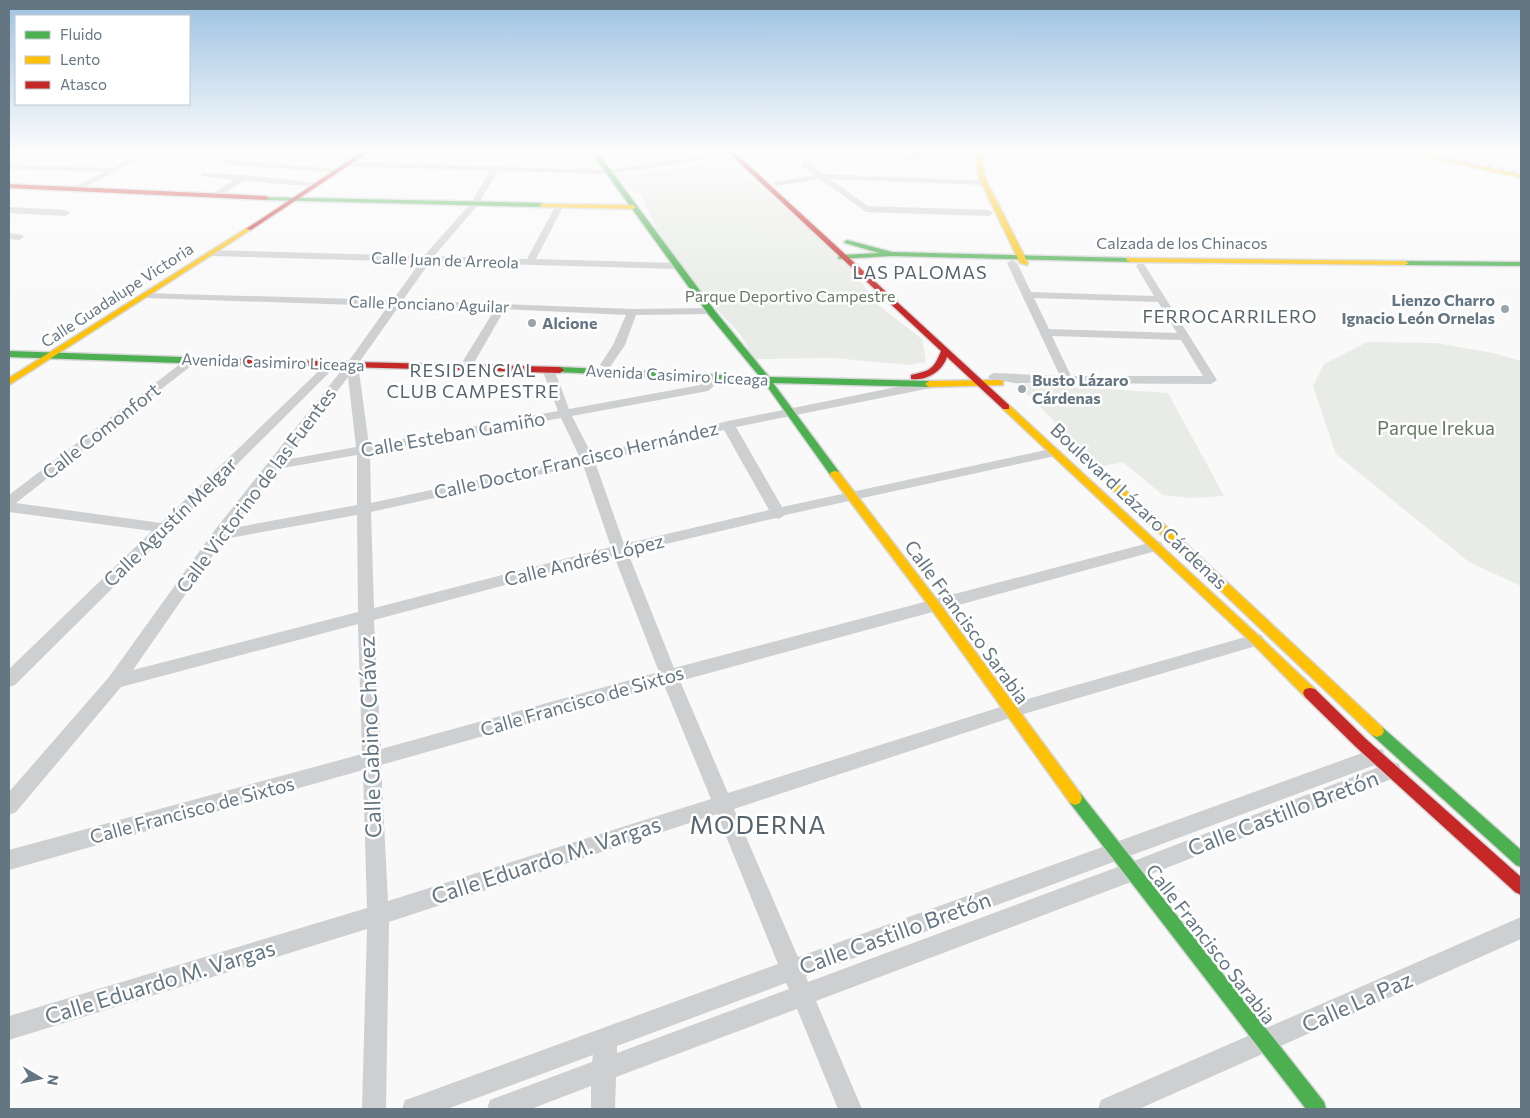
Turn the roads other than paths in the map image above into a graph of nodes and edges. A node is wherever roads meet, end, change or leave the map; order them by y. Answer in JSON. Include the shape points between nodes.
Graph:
{"nodes":[{"id":1,"x":289,"y":204,"type":"edge"},
{"id":2,"x":474,"y":204,"type":"edge"},
{"id":3,"x":489,"y":204,"type":"edge"},
{"id":4,"x":631,"y":204,"type":"edge"},
{"id":5,"x":789,"y":204,"type":"edge"},
{"id":6,"x":802,"y":204,"type":"edge"},
{"id":7,"x":860,"y":204,"type":"edge"},
{"id":8,"x":987,"y":204,"type":"edge"},
{"id":9,"x":993,"y":204,"type":"edge"},
{"id":10,"x":560,"y":205,"type":"junction"},
{"id":11,"x":633,"y":207,"type":"junction"},
{"id":12,"x":9,"y":210,"type":"edge"},
{"id":13,"x":66,"y":213,"type":"dead end"},
{"id":14,"x":989,"y":213,"type":"junction"},
{"id":15,"x":839,"y":236,"type":"junction"},
{"id":16,"x":212,"y":254,"type":"junction"},
{"id":17,"x":427,"y":259,"type":"junction"},
{"id":18,"x":893,"y":260,"type":"junction"},
{"id":19,"x":1017,"y":260,"type":"junction"},
{"id":20,"x":846,"y":261,"type":"junction"},
{"id":21,"x":866,"y":261,"type":"junction"},
{"id":22,"x":530,"y":262,"type":"junction"},
{"id":23,"x":1521,"y":264,"type":"edge"},
{"id":24,"x":678,"y":266,"type":"junction"},
{"id":25,"x":1141,"y":266,"type":"junction"},
{"id":26,"x":1521,"y":273,"type":"edge"},
{"id":27,"x":146,"y":295,"type":"junction"},
{"id":28,"x":1026,"y":295,"type":"junction"},
{"id":29,"x":1161,"y":299,"type":"junction"},
{"id":30,"x":394,"y":302,"type":"junction"},
{"id":31,"x":502,"y":306,"type":"junction"},
{"id":32,"x":632,"y":312,"type":"junction"},
{"id":33,"x":711,"y":312,"type":"junction"},
{"id":34,"x":100,"y":326,"type":"junction"},
{"id":35,"x":1044,"y":332,"type":"junction"},
{"id":36,"x":1184,"y":337,"type":"junction"},
{"id":37,"x":99,"y":345,"type":"junction"},
{"id":38,"x":9,"y":347,"type":"edge"},
{"id":39,"x":32,"y":347,"type":"junction"},
{"id":40,"x":66,"y":348,"type":"junction"},
{"id":41,"x":741,"y":351,"type":"junction"},
{"id":42,"x":944,"y":352,"type":"junction"},
{"id":43,"x":9,"y":354,"type":"edge"},
{"id":44,"x":53,"y":355,"type":"junction"},
{"id":45,"x":95,"y":356,"type":"junction"},
{"id":46,"x":192,"y":360,"type":"junction"},
{"id":47,"x":354,"y":361,"type":"junction"},
{"id":48,"x":469,"y":361,"type":"junction"},
{"id":49,"x":332,"y":364,"type":"junction"},
{"id":50,"x":606,"y":365,"type":"junction"},
{"id":51,"x":548,"y":369,"type":"junction"},
{"id":52,"x":725,"y":369,"type":"junction"},
{"id":53,"x":760,"y":371,"type":"junction"},
{"id":54,"x":914,"y":377,"type":"junction"},
{"id":55,"x":14,"y":379,"type":"edge"},
{"id":56,"x":1067,"y":379,"type":"junction"},
{"id":57,"x":769,"y":380,"type":"junction"},
{"id":58,"x":796,"y":380,"type":"junction"},
{"id":59,"x":997,"y":380,"type":"joint"},
{"id":60,"x":978,"y":381,"type":"junction"},
{"id":61,"x":933,"y":384,"type":"junction"},
{"id":62,"x":778,"y":394,"type":"junction"},
{"id":63,"x":565,"y":413,"type":"junction"},
{"id":64,"x":788,"y":413,"type":"junction"},
{"id":65,"x":728,"y":425,"type":"junction"},
{"id":66,"x":363,"y":450,"type":"junction"},
{"id":67,"x":1056,"y":452,"type":"junction"},
{"id":68,"x":588,"y":460,"type":"junction"},
{"id":69,"x":273,"y":466,"type":"junction"},
{"id":70,"x":1101,"y":475,"type":"dead end"},
{"id":71,"x":852,"y":495,"type":"junction"},
{"id":72,"x":9,"y":502,"type":"edge"},
{"id":73,"x":9,"y":507,"type":"edge"},
{"id":74,"x":363,"y":509,"type":"junction"},
{"id":75,"x":779,"y":514,"type":"junction"},
{"id":76,"x":162,"y":528,"type":"junction"},
{"id":77,"x":219,"y":535,"type":"junction"},
{"id":78,"x":1156,"y":546,"type":"junction"},
{"id":79,"x":619,"y":550,"type":"junction"},
{"id":80,"x":934,"y":603,"type":"junction"},
{"id":81,"x":366,"y":616,"type":"junction"},
{"id":82,"x":1256,"y":640,"type":"junction"},
{"id":83,"x":669,"y":676,"type":"junction"},
{"id":84,"x":9,"y":680,"type":"edge"},
{"id":85,"x":115,"y":682,"type":"junction"},
{"id":86,"x":1010,"y":711,"type":"junction"},
{"id":87,"x":371,"y":761,"type":"junction"},
{"id":88,"x":1384,"y":763,"type":"junction"},
{"id":89,"x":722,"y":803,"type":"junction"},
{"id":90,"x":9,"y":806,"type":"edge"},
{"id":91,"x":1115,"y":852,"type":"junction"},
{"id":92,"x":9,"y":860,"type":"edge"},
{"id":93,"x":1521,"y":860,"type":"edge"},
{"id":94,"x":1131,"y":872,"type":"junction"},
{"id":95,"x":1521,"y":887,"type":"edge"},
{"id":96,"x":378,"y":915,"type":"junction"},
{"id":97,"x":1521,"y":928,"type":"edge"},
{"id":98,"x":791,"y":971,"type":"junction"},
{"id":99,"x":802,"y":997,"type":"junction"},
{"id":100,"x":9,"y":1028,"type":"edge"},
{"id":101,"x":605,"y":1039,"type":"junction"},
{"id":102,"x":1266,"y":1042,"type":"junction"},
{"id":103,"x":603,"y":1070,"type":"junction"},
{"id":104,"x":374,"y":1109,"type":"edge"},
{"id":105,"x":414,"y":1109,"type":"edge"},
{"id":106,"x":499,"y":1109,"type":"edge"},
{"id":107,"x":602,"y":1109,"type":"edge"},
{"id":108,"x":850,"y":1109,"type":"edge"},
{"id":109,"x":1110,"y":1109,"type":"edge"},
{"id":110,"x":1317,"y":1109,"type":"edge"}],
"edges":[{"from":1,"to":16,"type":"main road","name":"Calle Guadalupe Victoria"},
{"from":2,"to":17,"type":"street","name":"Calle Victorino de las Fuentes"},
{"from":3,"to":10,"type":"main road"},
{"from":4,"to":11,"type":"main road","name":"Calle Francisco Sarabia"},
{"from":5,"to":20,"type":"main road","name":"Boulevard Lázaro Cárdenas"},
{"from":6,"to":15,"type":"main road"},
{"from":7,"to":14,"type":"street","via":[[866,209]]},
{"from":8,"to":14,"type":"main road"},
{"from":9,"to":19,"type":"main road","via":[[1012,242]]},
{"from":10,"to":11,"type":"main road"},
{"from":10,"to":22,"type":"street"},
{"from":11,"to":24,"type":"main road","name":"Calle Francisco Sarabia"},
{"from":12,"to":13,"type":"street"},
{"from":14,"to":19,"type":"main road"},
{"from":15,"to":18,"type":"main road"},
{"from":15,"to":21,"type":"main road"},
{"from":16,"to":17,"type":"street","name":"Calle Juan de Arreola"},
{"from":16,"to":27,"type":"main road","name":"Calle Guadalupe Victoria"},
{"from":17,"to":22,"type":"street","name":"Calle Juan de Arreola"},
{"from":17,"to":30,"type":"street","name":"Calle Victorino de las Fuentes"},
{"from":18,"to":19,"type":"main road","name":"Calzada de los Chinacos"},
{"from":18,"to":21,"type":"main road","name":"Calzada de los Chinacos"},
{"from":19,"to":23,"type":"main road","name":"Calzada de los Chinacos"},
{"from":19,"to":25,"type":"main road","name":"Calzada de los Chinacos"},
{"from":19,"to":28,"type":"street"},
{"from":20,"to":21,"type":"main road","name":"Calzada de los Chinacos"},
{"from":20,"to":42,"type":"main road","name":"Boulevard Lázaro Cárdenas"},
{"from":22,"to":24,"type":"street","name":"Calle Juan de Arreola"},
{"from":24,"to":33,"type":"main road","name":"Calle Francisco Sarabia"},
{"from":25,"to":26,"type":"main road","name":"Calzada de los Chinacos"},
{"from":25,"to":29,"type":"street"},
{"from":27,"to":30,"type":"street","name":"Calle Ponciano Aguilar"},
{"from":27,"to":34,"type":"main road","name":"Calle Guadalupe Victoria"},
{"from":28,"to":29,"type":"street"},
{"from":28,"to":35,"type":"street"},
{"from":29,"to":36,"type":"street"},
{"from":30,"to":31,"type":"street","name":"Calle Ponciano Aguilar"},
{"from":30,"to":47,"type":"street","name":"Calle Victorino de las Fuentes"},
{"from":31,"to":32,"type":"street","name":"Calle Ponciano Aguilar"},
{"from":31,"to":48,"type":"street"},
{"from":32,"to":33,"type":"street","name":"Calle Ponciano Aguilar"},
{"from":32,"to":50,"type":"street","via":[[620,345]]},
{"from":33,"to":41,"type":"main road","name":"Calle Francisco Sarabia"},
{"from":34,"to":37,"type":"main road","via":[[92,335]]},
{"from":34,"to":39,"type":"main road"},
{"from":34,"to":40,"type":"main road","name":"Calle Guadalupe Victoria"},
{"from":35,"to":36,"type":"street"},
{"from":35,"to":56,"type":"street"},
{"from":36,"to":56,"type":"street","name":"Avenida Casimiro Liceaga","via":[[1210,380]]},
{"from":37,"to":40,"type":"main road","name":"Avenida Casimiro Liceaga"},
{"from":37,"to":47,"type":"main road","name":"Avenida Casimiro Liceaga"},
{"from":38,"to":39,"type":"main road","name":"Avenida Casimiro Liceaga"},
{"from":39,"to":40,"type":"main road","name":"Avenida Casimiro Liceaga"},
{"from":40,"to":44,"type":"main road","name":"Calle Guadalupe Victoria"},
{"from":41,"to":52,"type":"main road"},
{"from":41,"to":53,"type":"main road","name":"Calle Francisco Sarabia"},
{"from":42,"to":54,"type":"main road","via":[[937,370]]},
{"from":42,"to":60,"type":"main road","name":"Boulevard Lázaro Cárdenas"},
{"from":43,"to":44,"type":"main road","name":"Avenida Casimiro Liceaga"},
{"from":44,"to":45,"type":"main road","name":"Avenida Casimiro Liceaga"},
{"from":44,"to":55,"type":"main road","name":"Calle Guadalupe Victoria"},
{"from":45,"to":46,"type":"main road","name":"Avenida Casimiro Liceaga"},
{"from":45,"to":55,"type":"main road","via":[[71,360]]},
{"from":46,"to":49,"type":"main road","name":"Avenida Casimiro Liceaga"},
{"from":46,"to":72,"type":"street","name":"Calle Comonfort"},
{"from":47,"to":48,"type":"main road","name":"Avenida Casimiro Liceaga"},
{"from":47,"to":49,"type":"main road","name":"Avenida Casimiro Liceaga"},
{"from":47,"to":51,"type":"main road","name":"Avenida Casimiro Liceaga"},
{"from":47,"to":66,"type":"street","name":"Calle Gabino Chávez"},
{"from":47,"to":69,"type":"street","name":"Calle Victorino de las Fuentes"},
{"from":48,"to":50,"type":"main road","name":"Avenida Casimiro Liceaga"},
{"from":49,"to":76,"type":"street","name":"Calle Agustín Melgar"},
{"from":50,"to":52,"type":"main road","name":"Avenida Casimiro Liceaga"},
{"from":51,"to":52,"type":"main road","name":"Avenida Casimiro Liceaga"},
{"from":51,"to":63,"type":"street"},
{"from":52,"to":53,"type":"main road","name":"Avenida Casimiro Liceaga"},
{"from":52,"to":57,"type":"main road","name":"Avenida Casimiro Liceaga"},
{"from":52,"to":63,"type":"street","name":"Calle Esteban Gamiño","via":[[704,388]]},
{"from":53,"to":54,"type":"main road","name":"Avenida Casimiro Liceaga"},
{"from":53,"to":57,"type":"main road","name":"Calle Francisco Sarabia"},
{"from":54,"to":60,"type":"main road","name":"Avenida Casimiro Liceaga"},
{"from":56,"to":59,"type":"street","name":"Avenida Casimiro Liceaga"},
{"from":57,"to":58,"type":"main road","name":"Avenida Casimiro Liceaga"},
{"from":57,"to":62,"type":"main road","name":"Calle Francisco Sarabia"},
{"from":58,"to":61,"type":"main road","name":"Avenida Casimiro Liceaga"},
{"from":58,"to":62,"type":"main road"},
{"from":59,"to":60,"type":"main road","name":"Avenida Casimiro Liceaga"},
{"from":60,"to":61,"type":"main road","name":"Avenida Casimiro Liceaga"},
{"from":60,"to":67,"type":"main road","name":"Boulevard Lázaro Cárdenas"},
{"from":61,"to":64,"type":"street","name":"Calle Doctor Francisco Hernández"},
{"from":62,"to":64,"type":"main road","name":"Calle Francisco Sarabia"},
{"from":63,"to":66,"type":"street","name":"Calle Esteban Gamiño"},
{"from":63,"to":68,"type":"street"},
{"from":64,"to":65,"type":"street","name":"Calle Doctor Francisco Hernández"},
{"from":64,"to":71,"type":"main road","name":"Calle Francisco Sarabia"},
{"from":65,"to":68,"type":"street","name":"Calle Doctor Francisco Hernández"},
{"from":65,"to":75,"type":"street"},
{"from":66,"to":69,"type":"street","name":"Calle Esteban Gamiño"},
{"from":66,"to":74,"type":"street","name":"Calle Gabino Chávez"},
{"from":67,"to":71,"type":"street","name":"Calle Andrés López"},
{"from":67,"to":78,"type":"main road","name":"Boulevard Lázaro Cárdenas"},
{"from":68,"to":74,"type":"street","name":"Calle Doctor Francisco Hernández"},
{"from":68,"to":79,"type":"street"},
{"from":69,"to":77,"type":"street","name":"Calle Victorino de las Fuentes"},
{"from":70,"to":93,"type":"main road","name":"Boulevard Lázaro Cárdenas"},
{"from":71,"to":75,"type":"street","name":"Calle Andrés López"},
{"from":71,"to":80,"type":"main road","name":"Calle Francisco Sarabia"},
{"from":73,"to":76,"type":"street"},
{"from":74,"to":77,"type":"street","name":"Calle Doctor Francisco Hernández"},
{"from":74,"to":81,"type":"street","name":"Calle Gabino Chávez"},
{"from":75,"to":79,"type":"street","name":"Calle Andrés López"},
{"from":76,"to":84,"type":"street","name":"Calle Agustín Melgar"},
{"from":77,"to":85,"type":"street","name":"Calle Victorino de las Fuentes"},
{"from":78,"to":80,"type":"street","name":"Calle Francisco de Sixtos"},
{"from":78,"to":82,"type":"main road","name":"Boulevard Lázaro Cárdenas"},
{"from":79,"to":81,"type":"street","name":"Calle Andrés López"},
{"from":79,"to":83,"type":"street"},
{"from":80,"to":83,"type":"street","name":"Calle Francisco de Sixtos"},
{"from":80,"to":86,"type":"main road","name":"Calle Francisco Sarabia"},
{"from":81,"to":85,"type":"street","name":"Calle Andrés López"},
{"from":81,"to":87,"type":"street","name":"Calle Gabino Chávez"},
{"from":82,"to":86,"type":"street","name":"Calle Eduardo M. Vargas"},
{"from":82,"to":88,"type":"main road","name":"Boulevard Lázaro Cárdenas"},
{"from":83,"to":87,"type":"street","name":"Calle Francisco de Sixtos"},
{"from":83,"to":89,"type":"street"},
{"from":85,"to":90,"type":"street","name":"Calle Victorino de las Fuentes"},
{"from":86,"to":89,"type":"street","name":"Calle Eduardo M. Vargas"},
{"from":86,"to":91,"type":"main road","name":"Calle Francisco Sarabia"},
{"from":87,"to":92,"type":"street","name":"Calle Francisco de Sixtos"},
{"from":87,"to":96,"type":"street","name":"Calle Gabino Chávez"},
{"from":88,"to":91,"type":"street","name":"Calle Castillo Bretón"},
{"from":88,"to":94,"type":"street","name":"Calle Castillo Bretón"},
{"from":88,"to":95,"type":"main road","name":"Boulevard Lázaro Cárdenas"},
{"from":89,"to":96,"type":"street","name":"Calle Eduardo M. Vargas"},
{"from":89,"to":98,"type":"street"},
{"from":91,"to":94,"type":"main road","name":"Calle Francisco Sarabia"},
{"from":91,"to":98,"type":"street","name":"Calle Castillo Bretón"},
{"from":94,"to":99,"type":"street","name":"Calle Castillo Bretón"},
{"from":94,"to":102,"type":"main road","name":"Calle Francisco Sarabia"},
{"from":96,"to":100,"type":"street","name":"Calle Eduardo M. Vargas"},
{"from":96,"to":104,"type":"street","name":"Calle Gabino Chávez"},
{"from":97,"to":102,"type":"street","name":"Calle La Paz"},
{"from":98,"to":99,"type":"street"},
{"from":98,"to":101,"type":"street","name":"Calle Castillo Bretón"},
{"from":99,"to":103,"type":"street","name":"Calle Castillo Bretón"},
{"from":99,"to":108,"type":"street"},
{"from":101,"to":103,"type":"street"},
{"from":101,"to":105,"type":"street","name":"Calle Castillo Bretón"},
{"from":102,"to":109,"type":"street","name":"Calle La Paz"},
{"from":102,"to":110,"type":"main road","name":"Calle Francisco Sarabia"},
{"from":103,"to":106,"type":"street","name":"Calle Castillo Bretón"},
{"from":103,"to":107,"type":"street"}]}
